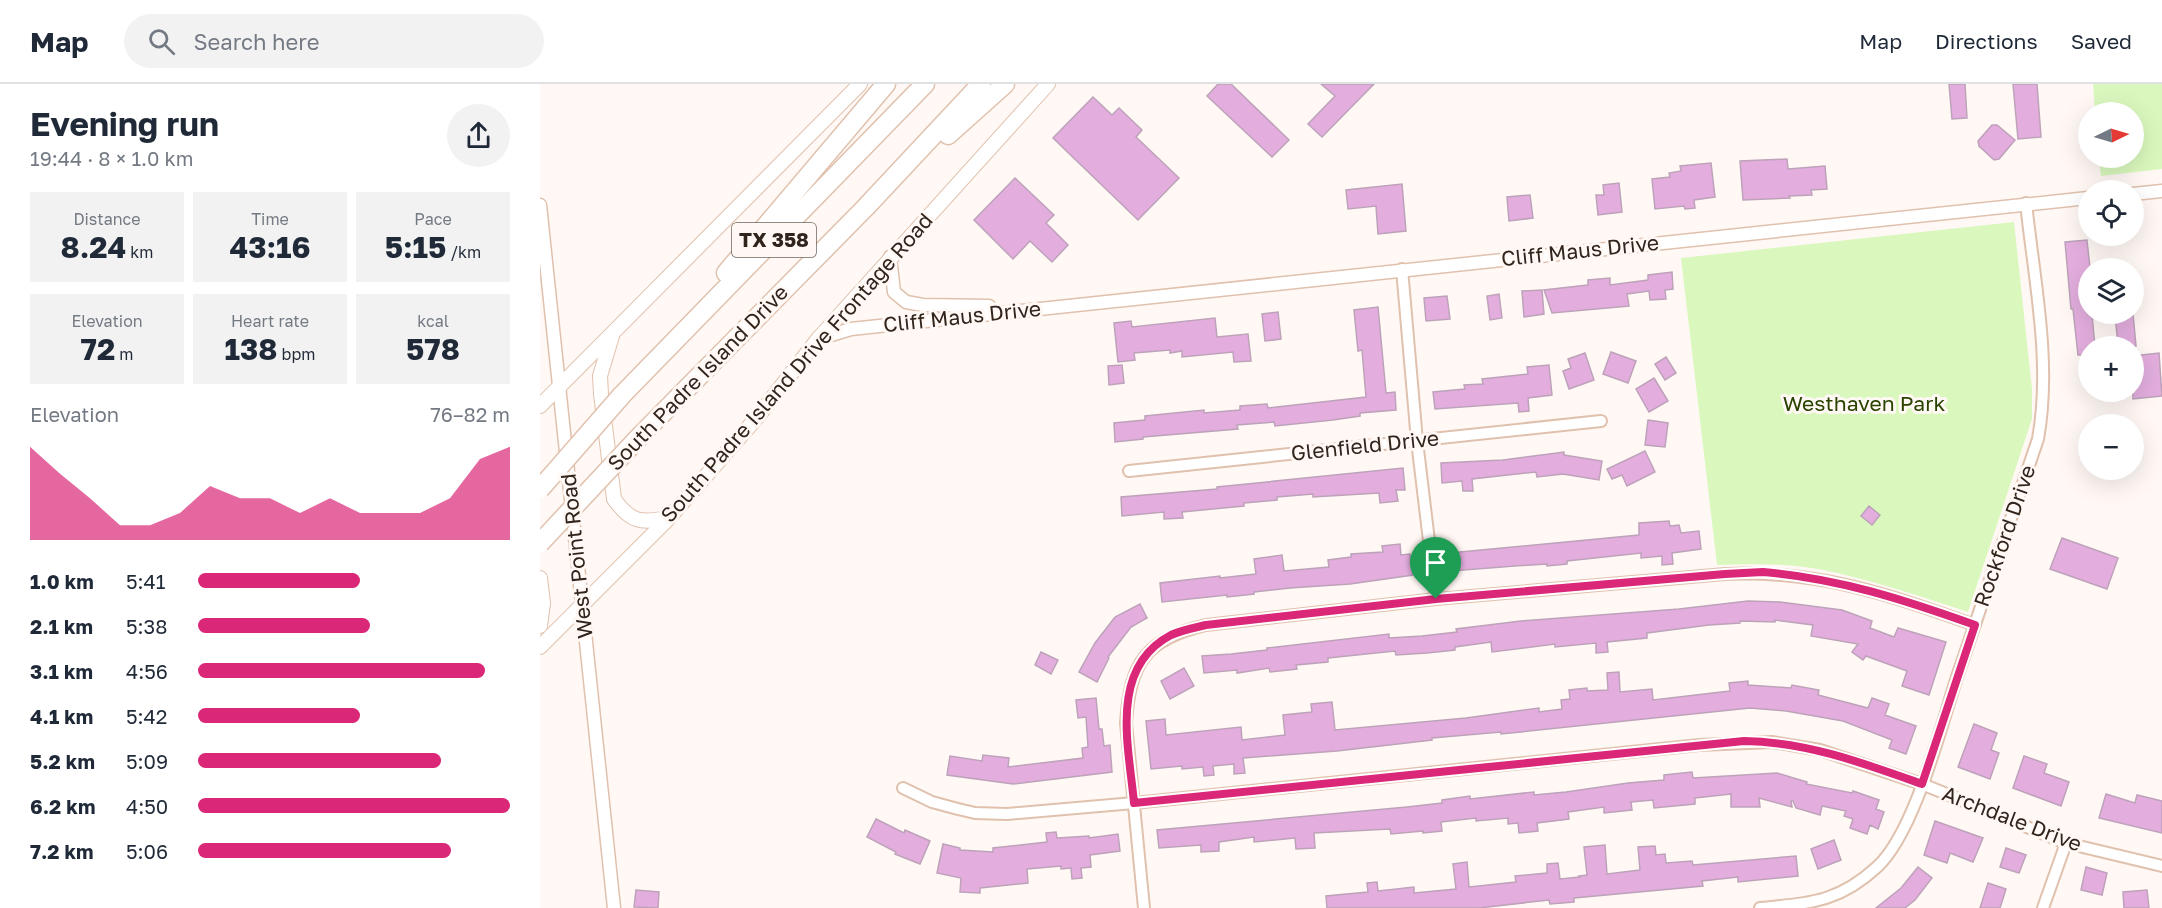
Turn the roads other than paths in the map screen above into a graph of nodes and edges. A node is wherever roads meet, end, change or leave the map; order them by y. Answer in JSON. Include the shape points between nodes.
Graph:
{"nodes":[{"id":1,"x":860,"y":84,"type":"edge"},
{"id":2,"x":886,"y":84,"type":"edge"},
{"id":3,"x":925,"y":84,"type":"edge"},
{"id":4,"x":981,"y":84,"type":"edge"},
{"id":5,"x":1005,"y":84,"type":"edge"},
{"id":6,"x":1048,"y":84,"type":"edge"},
{"id":7,"x":2162,"y":191,"type":"edge"},
{"id":8,"x":2144,"y":193,"type":"edge"},
{"id":9,"x":2078,"y":199,"type":"edge"},
{"id":10,"x":2026,"y":203,"type":"junction"},
{"id":11,"x":540,"y":205,"type":"edge"},
{"id":12,"x":865,"y":208,"type":"junction"},
{"id":13,"x":890,"y":256,"type":"junction"},
{"id":14,"x":1402,"y":269,"type":"junction"},
{"id":15,"x":1071,"y":305,"type":"junction"},
{"id":16,"x":613,"y":334,"type":"junction"},
{"id":17,"x":818,"y":339,"type":"junction"},
{"id":18,"x":558,"y":386,"type":"junction"},
{"id":19,"x":622,"y":395,"type":"junction"},
{"id":20,"x":540,"y":406,"type":"edge"},
{"id":21,"x":1601,"y":421,"type":"dead end"},
{"id":22,"x":1417,"y":441,"type":"junction"},
{"id":23,"x":1129,"y":471,"type":"dead end"},
{"id":24,"x":540,"y":489,"type":"edge"},
{"id":25,"x":669,"y":518,"type":"junction"},
{"id":26,"x":540,"y":543,"type":"edge"},
{"id":27,"x":540,"y":578,"type":"edge"},
{"id":28,"x":1436,"y":599,"type":"junction"},
{"id":29,"x":582,"y":605,"type":"junction"},
{"id":30,"x":1975,"y":625,"type":"junction"},
{"id":31,"x":540,"y":626,"type":"edge"},
{"id":32,"x":540,"y":647,"type":"edge"},
{"id":33,"x":1922,"y":784,"type":"junction"},
{"id":34,"x":903,"y":788,"type":"dead end"},
{"id":35,"x":1134,"y":803,"type":"junction"},
{"id":36,"x":2066,"y":843,"type":"junction"},
{"id":37,"x":2162,"y":866,"type":"edge"},
{"id":38,"x":614,"y":908,"type":"edge"},
{"id":39,"x":1144,"y":908,"type":"edge"},
{"id":40,"x":1760,"y":908,"type":"edge"},
{"id":41,"x":2043,"y":908,"type":"edge"}],
"edges":[{"from":1,"to":16,"type":"main road"},
{"from":2,"to":19,"type":"highway"},
{"from":3,"to":19,"type":"highway","name":"South Padre Island Drive","number":"TX 358"},
{"from":4,"to":12,"type":"highway","name":"South Padre Island Drive","number":"TX 358"},
{"from":5,"to":12,"type":"highway"},
{"from":6,"to":13,"type":"main road","name":"South Padre Island Drive Frontage Road"},
{"from":7,"to":8,"type":"street"},
{"from":9,"to":10,"type":"street","name":"Cliff Maus Drive"},
{"from":10,"to":14,"type":"street","name":"Cliff Maus Drive"},
{"from":10,"to":30,"type":"street","name":"Rockford Drive","via":[[2045,387],[2042,418]]},
{"from":11,"to":18,"type":"street","name":"West Point Road"},
{"from":12,"to":26,"type":"highway","name":"South Padre Island Drive","number":"TX 358","bridge":true},
{"from":13,"to":15,"type":"street","name":"Cliff Maus Drive","via":[[894,292],[906,302],[961,307]]},
{"from":13,"to":17,"type":"main road","name":"South Padre Island Drive Frontage Road"},
{"from":14,"to":15,"type":"street","name":"Cliff Maus Drive"},
{"from":14,"to":22,"type":"street"},
{"from":15,"to":17,"type":"street","name":"Cliff Maus Drive","via":[[851,329]]},
{"from":16,"to":18,"type":"main road"},
{"from":16,"to":25,"type":"main road","via":[[600,376],[614,499],[632,519],[647,522]]},
{"from":17,"to":25,"type":"main road","name":"South Padre Island Drive Frontage Road","via":[[759,415]]},
{"from":18,"to":20,"type":"main road"},
{"from":18,"to":29,"type":"street","name":"West Point Road"},
{"from":19,"to":24,"type":"highway","name":"South Padre Island Drive","number":"TX 358","bridge":true},
{"from":21,"to":22,"type":"street","name":"Glenfield Drive"},
{"from":22,"to":23,"type":"street","name":"Glenfield Drive"},
{"from":22,"to":28,"type":"street"},
{"from":25,"to":29,"type":"main road","name":"South Padre Island Drive Frontage Road"},
{"from":27,"to":31,"type":"main road"},
{"from":28,"to":30,"type":"street","via":[[1763,572],[1864,588]]},
{"from":28,"to":35,"type":"street","via":[[1206,625],[1169,636],[1139,663],[1131,680],[1126,723]]},
{"from":29,"to":32,"type":"main road","name":"South Padre Island Drive Frontage Road"},
{"from":29,"to":38,"type":"street","name":"West Point Road"},
{"from":30,"to":33,"type":"street","name":"Rockford Drive"},
{"from":33,"to":35,"type":"street","name":"Archdale Drive","via":[[1820,750],[1744,741]]},
{"from":33,"to":36,"type":"street","name":"Archdale Drive"},
{"from":33,"to":40,"type":"street","name":"Rockford Drive","via":[[1894,849],[1861,881],[1828,899]]},
{"from":34,"to":35,"type":"street","name":"Archdale Drive","via":[[932,802],[984,813]]},
{"from":35,"to":39,"type":"street"},
{"from":36,"to":37,"type":"street","name":"Archdale Drive"},
{"from":36,"to":41,"type":"street"}]}
